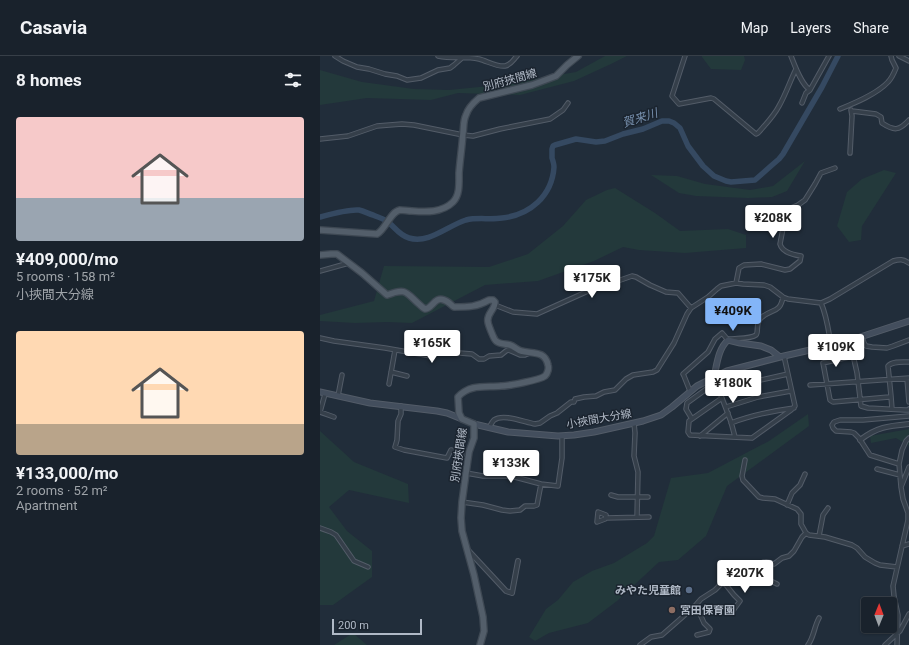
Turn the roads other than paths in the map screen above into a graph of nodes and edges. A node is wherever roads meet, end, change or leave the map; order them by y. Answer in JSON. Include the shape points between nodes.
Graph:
{"nodes":[{"id":1,"x":335,"y":56,"type":"edge"},
{"id":2,"x":438,"y":56,"type":"edge"},
{"id":3,"x":517,"y":56,"type":"edge"},
{"id":4,"x":578,"y":56,"type":"edge"},
{"id":5,"x":685,"y":56,"type":"edge"},
{"id":6,"x":791,"y":56,"type":"edge"},
{"id":7,"x":828,"y":56,"type":"edge"},
{"id":8,"x":891,"y":56,"type":"edge"},
{"id":9,"x":899,"y":56,"type":"edge"},
{"id":10,"x":462,"y":58,"type":"junction"},
{"id":11,"x":909,"y":61,"type":"edge"},
{"id":12,"x":796,"y":69,"type":"junction"},
{"id":13,"x":810,"y":90,"type":"junction"},
{"id":14,"x":568,"y":103,"type":"dead end"},
{"id":15,"x":802,"y":103,"type":"dead end"},
{"id":16,"x":849,"y":106,"type":"junction"},
{"id":17,"x":840,"y":109,"type":"dead end"},
{"id":18,"x":852,"y":111,"type":"junction"},
{"id":19,"x":909,"y":120,"type":"edge"},
{"id":20,"x":463,"y":135,"type":"junction"},
{"id":21,"x":320,"y":139,"type":"edge"},
{"id":22,"x":850,"y":154,"type":"dead end"},
{"id":23,"x":835,"y":168,"type":"dead end"},
{"id":24,"x":320,"y":230,"type":"edge"},
{"id":25,"x":320,"y":255,"type":"edge"},
{"id":26,"x":349,"y":263,"type":"junction"},
{"id":27,"x":909,"y":263,"type":"edge"},
{"id":28,"x":320,"y":271,"type":"edge"},
{"id":29,"x":736,"y":283,"type":"junction"},
{"id":30,"x":783,"y":297,"type":"junction"},
{"id":31,"x":821,"y":303,"type":"junction"},
{"id":32,"x":495,"y":305,"type":"junction"},
{"id":33,"x":691,"y":308,"type":"junction"},
{"id":34,"x":909,"y":321,"type":"edge"},
{"id":35,"x":862,"y":336,"type":"junction"},
{"id":36,"x":320,"y":338,"type":"edge"},
{"id":37,"x":729,"y":340,"type":"junction"},
{"id":38,"x":909,"y":340,"type":"edge"},
{"id":39,"x":845,"y":342,"type":"junction"},
{"id":40,"x":864,"y":343,"type":"junction"},
{"id":41,"x":395,"y":350,"type":"junction"},
{"id":42,"x":530,"y":352,"type":"junction"},
{"id":43,"x":853,"y":356,"type":"junction"},
{"id":44,"x":782,"y":357,"type":"junction"},
{"id":45,"x":909,"y":362,"type":"edge"},
{"id":46,"x":391,"y":372,"type":"junction"},
{"id":47,"x":788,"y":374,"type":"junction"},
{"id":48,"x":342,"y":375,"type":"dead end"},
{"id":49,"x":407,"y":376,"type":"dead end"},
{"id":50,"x":908,"y":379,"type":"edge"},
{"id":51,"x":715,"y":380,"type":"junction"},
{"id":52,"x":889,"y":380,"type":"junction"},
{"id":53,"x":858,"y":382,"type":"junction"},
{"id":54,"x":389,"y":384,"type":"dead end"},
{"id":55,"x":827,"y":384,"type":"junction"},
{"id":56,"x":810,"y":385,"type":"dead end"},
{"id":57,"x":690,"y":391,"type":"junction"},
{"id":58,"x":791,"y":391,"type":"junction"},
{"id":59,"x":720,"y":392,"type":"junction"},
{"id":60,"x":322,"y":393,"type":"edge"},
{"id":61,"x":338,"y":396,"type":"junction"},
{"id":62,"x":891,"y":396,"type":"junction"},
{"id":63,"x":909,"y":396,"type":"edge"},
{"id":64,"x":722,"y":398,"type":"junction"},
{"id":65,"x":859,"y":400,"type":"junction"},
{"id":66,"x":909,"y":402,"type":"edge"},
{"id":67,"x":401,"y":406,"type":"junction"},
{"id":68,"x":726,"y":407,"type":"junction"},
{"id":69,"x":794,"y":408,"type":"junction"},
{"id":70,"x":909,"y":408,"type":"edge"},
{"id":71,"x":892,"y":409,"type":"junction"},
{"id":72,"x":728,"y":413,"type":"junction"},
{"id":73,"x":334,"y":416,"type":"dead end"},
{"id":74,"x":909,"y":416,"type":"edge"},
{"id":75,"x":462,"y":419,"type":"junction"},
{"id":76,"x":692,"y":419,"type":"junction"},
{"id":77,"x":634,"y":423,"type":"junction"},
{"id":78,"x":731,"y":423,"type":"junction"},
{"id":79,"x":474,"y":424,"type":"junction"},
{"id":80,"x":909,"y":424,"type":"edge"},
{"id":81,"x":488,"y":428,"type":"junction"},
{"id":82,"x":562,"y":436,"type":"junction"},
{"id":83,"x":700,"y":436,"type":"junction"},
{"id":84,"x":736,"y":437,"type":"junction"},
{"id":85,"x":909,"y":438,"type":"edge"},
{"id":86,"x":860,"y":440,"type":"junction"},
{"id":87,"x":469,"y":455,"type":"junction"},
{"id":88,"x":745,"y":460,"type":"dead end"},
{"id":89,"x":899,"y":464,"type":"junction"},
{"id":90,"x":909,"y":467,"type":"edge"},
{"id":91,"x":877,"y":469,"type":"dead end"},
{"id":92,"x":466,"y":473,"type":"junction"},
{"id":93,"x":805,"y":474,"type":"dead end"},
{"id":94,"x":900,"y":475,"type":"junction"},
{"id":95,"x":541,"y":484,"type":"junction"},
{"id":96,"x":901,"y":487,"type":"junction"},
{"id":97,"x":611,"y":495,"type":"dead end"},
{"id":98,"x":638,"y":497,"type":"junction"},
{"id":99,"x":648,"y":497,"type":"dead end"},
{"id":100,"x":462,"y":502,"type":"junction"},
{"id":101,"x":787,"y":504,"type":"junction"},
{"id":102,"x":828,"y":508,"type":"dead end"},
{"id":103,"x":649,"y":517,"type":"dead end"},
{"id":104,"x":606,"y":518,"type":"dead end"},
{"id":105,"x":637,"y":518,"type":"junction"},
{"id":106,"x":320,"y":528,"type":"edge"},
{"id":107,"x":806,"y":533,"type":"junction"},
{"id":108,"x":819,"y":536,"type":"junction"},
{"id":109,"x":909,"y":544,"type":"edge"},
{"id":110,"x":902,"y":546,"type":"junction"},
{"id":111,"x":467,"y":549,"type":"junction"},
{"id":112,"x":518,"y":561,"type":"dead end"},
{"id":113,"x":368,"y":567,"type":"dead end"},
{"id":114,"x":897,"y":567,"type":"junction"},
{"id":115,"x":754,"y":571,"type":"junction"},
{"id":116,"x":758,"y":575,"type":"junction"},
{"id":117,"x":722,"y":582,"type":"junction"},
{"id":118,"x":777,"y":584,"type":"dead end"},
{"id":119,"x":747,"y":585,"type":"dead end"},
{"id":120,"x":696,"y":605,"type":"junction"},
{"id":121,"x":732,"y":612,"type":"dead end"},
{"id":122,"x":909,"y":614,"type":"edge"},
{"id":123,"x":819,"y":618,"type":"dead end"},
{"id":124,"x":898,"y":633,"type":"junction"},
{"id":125,"x":697,"y":636,"type":"dead end"},
{"id":126,"x":480,"y":645,"type":"edge"},
{"id":127,"x":640,"y":645,"type":"edge"},
{"id":128,"x":808,"y":645,"type":"edge"},
{"id":129,"x":885,"y":645,"type":"edge"},
{"id":130,"x":897,"y":645,"type":"edge"}],
"edges":[{"from":1,"to":10,"type":"street","via":[[357,67],[407,80],[450,68]]},
{"from":2,"to":10,"type":"street"},
{"from":3,"to":10,"type":"street","via":[[510,64],[504,66],[478,59]]},
{"from":4,"to":20,"type":"main road","name":"別府挾間線","via":[[556,76],[532,85],[479,98],[466,114]]},
{"from":5,"to":12,"type":"street","via":[[673,98],[679,104],[714,99],[756,134],[774,115]]},
{"from":6,"to":12,"type":"street"},
{"from":7,"to":13,"type":"street"},
{"from":8,"to":16,"type":"street","via":[[896,68],[889,81],[878,91]]},
{"from":9,"to":11,"type":"street"},
{"from":12,"to":13,"type":"street"},
{"from":13,"to":15,"type":"street"},
{"from":14,"to":20,"type":"street","via":[[550,120],[472,136]]},
{"from":16,"to":17,"type":"street"},
{"from":16,"to":18,"type":"street"},
{"from":18,"to":19,"type":"street","via":[[876,114],[881,117],[882,123],[896,129],[903,127]]},
{"from":18,"to":22,"type":"street"},
{"from":20,"to":21,"type":"street","via":[[402,124],[377,126],[348,136]]},
{"from":20,"to":24,"type":"main road","name":"別府挾間線","via":[[458,194],[453,202],[444,208],[434,212],[400,210],[393,214],[381,232],[374,234]]},
{"from":23,"to":29,"type":"street","via":[[820,173],[805,200],[783,213],[781,248],[790,254],[801,256],[800,261],[785,270],[761,264],[744,264],[739,268]]},
{"from":25,"to":26,"type":"main road","via":[[337,254]]},
{"from":26,"to":28,"type":"street"},
{"from":26,"to":32,"type":"main road","via":[[388,295],[396,291],[405,292],[425,309],[441,299],[454,307],[480,305],[489,300],[494,301]]},
{"from":27,"to":31,"type":"street","via":[[904,259],[893,261]]},
{"from":29,"to":30,"type":"street","via":[[764,285]]},
{"from":29,"to":33,"type":"street","via":[[721,286]]},
{"from":30,"to":31,"type":"street"},
{"from":30,"to":37,"type":"street","via":[[779,308],[760,319],[755,336]]},
{"from":31,"to":39,"type":"street","via":[[830,339],[841,338]]},
{"from":32,"to":33,"type":"street","via":[[513,312],[537,314],[586,292],[632,276],[666,292],[678,293]]},
{"from":32,"to":42,"type":"main road","name":"別府挾間線","via":[[487,319],[494,339],[520,351]]},
{"from":33,"to":81,"type":"street","via":[[657,370],[633,375],[615,390],[575,399],[540,423],[505,417],[492,422]]},
{"from":34,"to":35,"type":"main road","name":"小挾間大分線"},
{"from":35,"to":39,"type":"main road","name":"小挾間大分線"},
{"from":35,"to":40,"type":"street"},
{"from":36,"to":41,"type":"street"},
{"from":37,"to":44,"type":"main road","via":[[761,346]]},
{"from":37,"to":51,"type":"main road","via":[[721,350]]},
{"from":37,"to":57,"type":"street","via":[[722,333],[715,339],[708,352],[683,374]]},
{"from":38,"to":40,"type":"street","via":[[887,348],[872,348]]},
{"from":39,"to":44,"type":"main road","name":"小挾間大分線"},
{"from":40,"to":43,"type":"street"},
{"from":41,"to":42,"type":"street","via":[[431,356],[433,351],[472,354],[479,359],[501,355],[508,350],[525,356]]},
{"from":41,"to":46,"type":"street"},
{"from":42,"to":75,"type":"main road","name":"別府挾間線","via":[[542,354],[546,358],[548,368],[545,376],[504,386],[470,389],[458,398]]},
{"from":43,"to":53,"type":"street"},
{"from":43,"to":55,"type":"street","via":[[822,363]]},
{"from":44,"to":47,"type":"street"},
{"from":44,"to":51,"type":"main road","name":"小挾間大分線","via":[[727,371]]},
{"from":45,"to":52,"type":"street","via":[[890,364]]},
{"from":46,"to":49,"type":"street"},
{"from":46,"to":54,"type":"street"},
{"from":47,"to":58,"type":"street"},
{"from":47,"to":59,"type":"street"},
{"from":48,"to":61,"type":"street"},
{"from":50,"to":52,"type":"street"},
{"from":50,"to":63,"type":"street"},
{"from":51,"to":57,"type":"main road","name":"小挾間大分線"},
{"from":51,"to":59,"type":"street"},
{"from":51,"to":76,"type":"street","via":[[687,403],[686,409]]},
{"from":52,"to":53,"type":"street"},
{"from":52,"to":62,"type":"street"},
{"from":53,"to":55,"type":"street"},
{"from":53,"to":65,"type":"street"},
{"from":55,"to":56,"type":"street"},
{"from":55,"to":65,"type":"street","via":[[830,400],[833,402]]},
{"from":57,"to":77,"type":"main road","name":"小挾間大分線","via":[[661,414]]},
{"from":58,"to":68,"type":"street","via":[[758,397]]},
{"from":58,"to":69,"type":"street"},
{"from":59,"to":64,"type":"street"},
{"from":60,"to":61,"type":"main road"},
{"from":60,"to":73,"type":"street","via":[[320,412]]},
{"from":61,"to":67,"type":"main road"},
{"from":62,"to":65,"type":"street"},
{"from":62,"to":71,"type":"street"},
{"from":63,"to":66,"type":"street"},
{"from":64,"to":68,"type":"street"},
{"from":64,"to":76,"type":"street"},
{"from":65,"to":71,"type":"street","via":[[860,406]]},
{"from":67,"to":75,"type":"main road","via":[[447,413]]},
{"from":67,"to":87,"type":"street","via":[[395,447],[447,458],[451,450]]},
{"from":68,"to":72,"type":"street"},
{"from":69,"to":78,"type":"street","via":[[772,411]]},
{"from":69,"to":84,"type":"street","via":[[752,438]]},
{"from":70,"to":71,"type":"street"},
{"from":72,"to":78,"type":"street"},
{"from":72,"to":83,"type":"street"},
{"from":74,"to":86,"type":"street","via":[[840,420],[833,423],[836,431],[852,433]]},
{"from":75,"to":79,"type":"main road","name":"別府挾間線"},
{"from":76,"to":83,"type":"street","via":[[689,421],[688,432],[690,435]]},
{"from":77,"to":82,"type":"main road","name":"小挾間大分線"},
{"from":77,"to":98,"type":"street"},
{"from":78,"to":84,"type":"street"},
{"from":79,"to":81,"type":"main road","name":"小挾間大分線"},
{"from":79,"to":87,"type":"main road","name":"別府挾間線","via":[[474,440]]},
{"from":80,"to":86,"type":"street","via":[[879,428]]},
{"from":81,"to":82,"type":"main road","name":"小挾間大分線"},
{"from":82,"to":95,"type":"street","via":[[558,486]]},
{"from":83,"to":84,"type":"street"},
{"from":85,"to":89,"type":"street","via":[[902,450]]},
{"from":86,"to":89,"type":"street","via":[[870,455]]},
{"from":87,"to":92,"type":"main road","name":"別府挾間線"},
{"from":88,"to":101,"type":"street","via":[[743,480],[754,492],[759,497]]},
{"from":89,"to":94,"type":"street"},
{"from":90,"to":96,"type":"street"},
{"from":91,"to":94,"type":"street"},
{"from":92,"to":95,"type":"street","via":[[511,476]]},
{"from":92,"to":100,"type":"main road","name":"別府挾間線"},
{"from":93,"to":101,"type":"street"},
{"from":94,"to":96,"type":"street"},
{"from":95,"to":100,"type":"street","via":[[537,505],[525,506],[520,510],[502,510],[483,504]]},
{"from":96,"to":110,"type":"street","via":[[908,512]]},
{"from":97,"to":98,"type":"street"},
{"from":98,"to":99,"type":"street"},
{"from":98,"to":105,"type":"street"},
{"from":100,"to":111,"type":"main road","name":"別府挾間線","via":[[461,522]]},
{"from":101,"to":107,"type":"street","via":[[801,514],[801,524]]},
{"from":102,"to":108,"type":"street","via":[[823,515]]},
{"from":103,"to":105,"type":"street"},
{"from":104,"to":105,"type":"street"},
{"from":106,"to":113,"type":"street","via":[[336,535],[354,561]]},
{"from":107,"to":108,"type":"street"},
{"from":107,"to":115,"type":"street","via":[[789,556],[774,564],[763,562]]},
{"from":108,"to":114,"type":"street","via":[[854,546],[863,556],[877,564]]},
{"from":109,"to":110,"type":"street"},
{"from":110,"to":114,"type":"street"},
{"from":111,"to":112,"type":"street","via":[[506,591],[512,593]]},
{"from":111,"to":126,"type":"main road","name":"別府挾間線","via":[[484,621]]},
{"from":114,"to":124,"type":"street","via":[[893,588],[898,612]]},
{"from":115,"to":116,"type":"street"},
{"from":115,"to":117,"type":"street","via":[[739,567]]},
{"from":116,"to":118,"type":"street"},
{"from":116,"to":119,"type":"street"},
{"from":117,"to":120,"type":"street"},
{"from":117,"to":121,"type":"street","via":[[740,601]]},
{"from":120,"to":125,"type":"street","via":[[710,629],[709,632]]},
{"from":120,"to":127,"type":"street","via":[[662,635]]},
{"from":122,"to":124,"type":"street"},
{"from":123,"to":128,"type":"street"},
{"from":124,"to":129,"type":"street"},
{"from":124,"to":130,"type":"street"}]}
